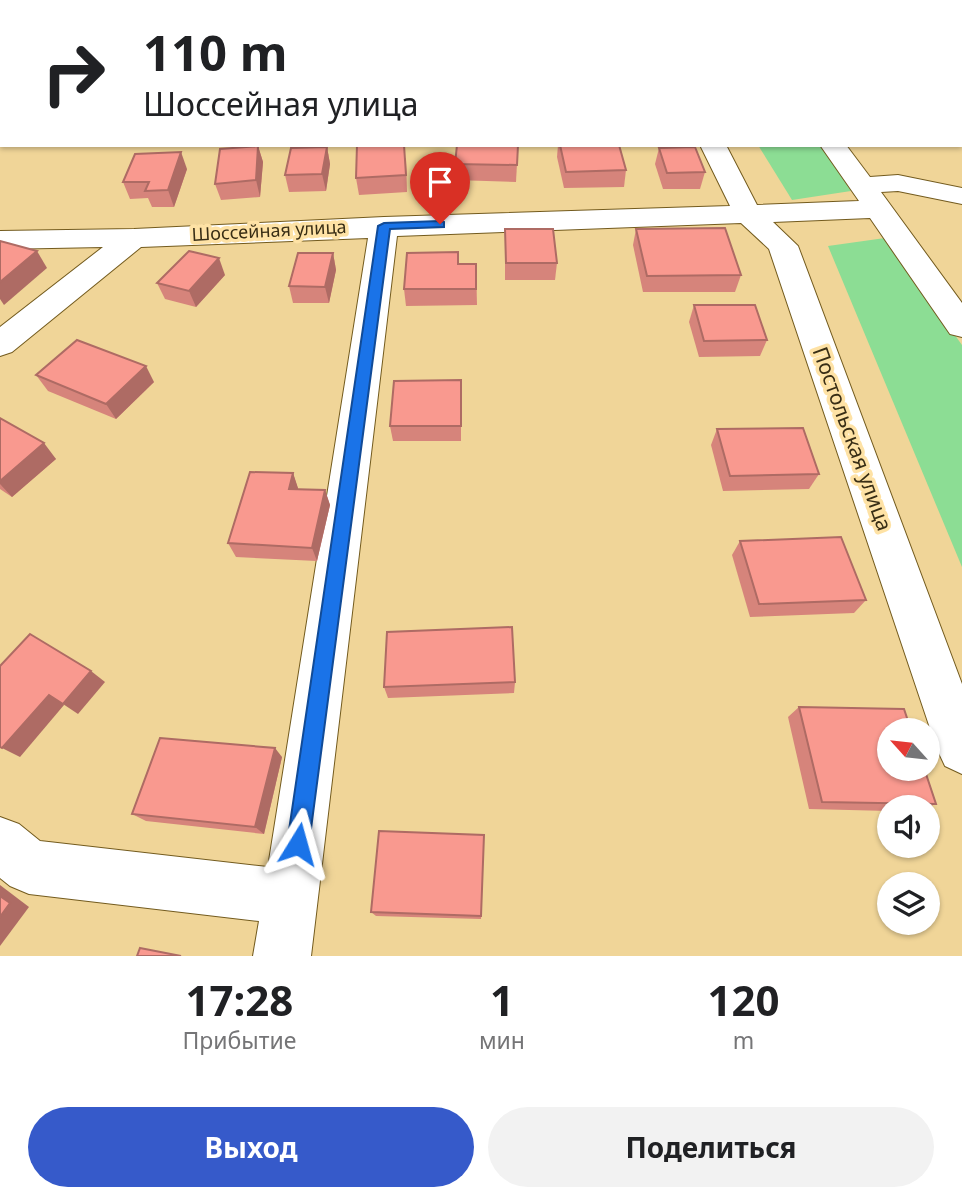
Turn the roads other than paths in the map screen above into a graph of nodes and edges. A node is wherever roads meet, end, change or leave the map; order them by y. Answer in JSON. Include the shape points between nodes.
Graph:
{"nodes":[{"id":1,"x":714,"y":147,"type":"edge"},
{"id":2,"x":834,"y":147,"type":"edge"},
{"id":3,"x":861,"y":186,"type":"junction"},
{"id":4,"x":962,"y":196,"type":"edge"},
{"id":5,"x":878,"y":209,"type":"junction"},
{"id":6,"x":748,"y":214,"type":"junction"},
{"id":7,"x":384,"y":226,"type":"junction"},
{"id":8,"x":134,"y":237,"type":"junction"},
{"id":9,"x":0,"y":240,"type":"edge"},
{"id":10,"x":956,"y":311,"type":"edge"},
{"id":11,"x":0,"y":344,"type":"edge"},
{"id":12,"x":962,"y":750,"type":"edge"},
{"id":13,"x":0,"y":844,"type":"edge"},
{"id":14,"x":291,"y":897,"type":"junction"},
{"id":15,"x":282,"y":956,"type":"edge"}],
"edges":[{"from":1,"to":6,"type":"street","name":"Постольская улица"},
{"from":2,"to":3,"type":"street"},
{"from":3,"to":4,"type":"street","via":[[898,184]]},
{"from":3,"to":5,"type":"street"},
{"from":5,"to":6,"type":"street","name":"Шоссейная улица"},
{"from":5,"to":10,"type":"street"},
{"from":6,"to":7,"type":"street","name":"Шоссейная улица"},
{"from":6,"to":12,"type":"street","name":"Постольская улица","via":[[783,246]]},
{"from":7,"to":8,"type":"street","name":"Шоссейная улица"},
{"from":7,"to":14,"type":"street"},
{"from":8,"to":9,"type":"street","name":"Шоссейная улица"},
{"from":8,"to":11,"type":"street"},
{"from":13,"to":14,"type":"street","via":[[29,867]]},
{"from":14,"to":15,"type":"street"}]}
